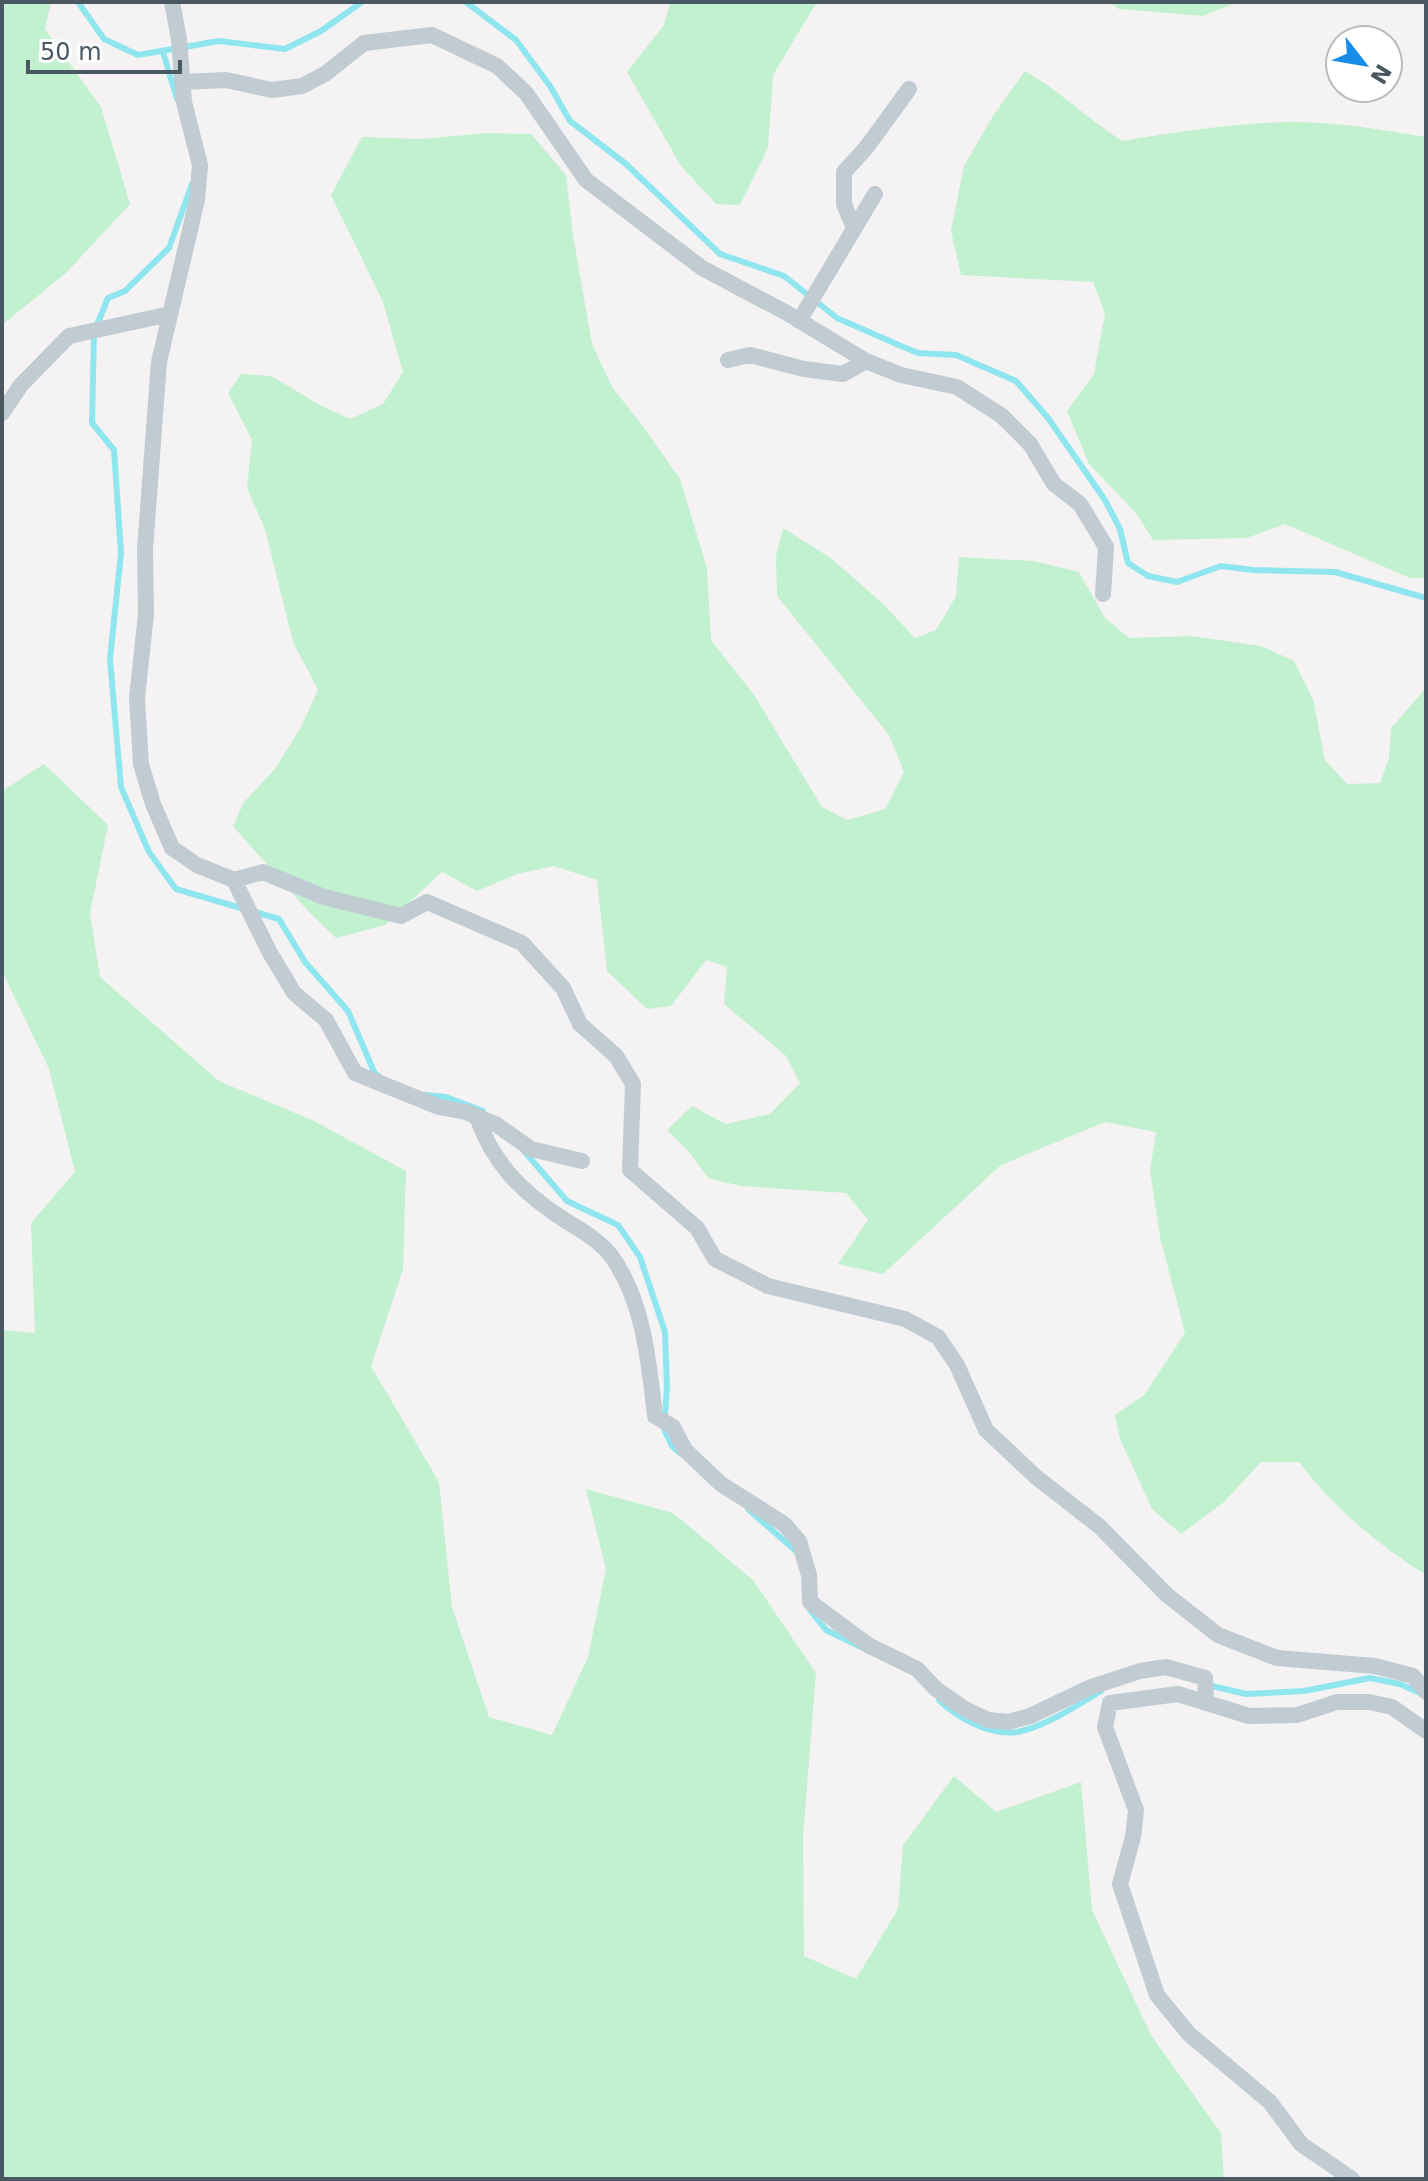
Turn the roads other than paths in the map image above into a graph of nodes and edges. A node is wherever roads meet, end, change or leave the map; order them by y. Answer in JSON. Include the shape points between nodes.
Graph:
{"nodes":[{"id":1,"x":172,"y":2,"type":"edge"},
{"id":2,"x":182,"y":82,"type":"junction"},
{"id":3,"x":909,"y":89,"type":"dead end"},
{"id":4,"x":875,"y":194,"type":"dead end"},
{"id":5,"x":854,"y":228,"type":"junction"},
{"id":6,"x":170,"y":314,"type":"junction"},
{"id":7,"x":802,"y":316,"type":"junction"},
{"id":8,"x":728,"y":360,"type":"dead end"},
{"id":9,"x":866,"y":361,"type":"junction"},
{"id":10,"x":2,"y":413,"type":"edge"},
{"id":11,"x":1103,"y":594,"type":"dead end"},
{"id":12,"x":235,"y":881,"type":"junction"},
{"id":13,"x":477,"y":1117,"type":"junction"},
{"id":14,"x":582,"y":1161,"type":"dead end"},
{"id":15,"x":1422,"y":1686,"type":"edge"},
{"id":16,"x":1206,"y":1700,"type":"junction"},
{"id":17,"x":1426,"y":1731,"type":"edge"},
{"id":18,"x":1352,"y":2179,"type":"edge"}],
"edges":[{"from":1,"to":2,"type":"street"},
{"from":2,"to":6,"type":"street","via":[[200,165]]},
{"from":2,"to":7,"type":"street","via":[[226,80],[272,90],[302,86],[364,43],[432,35],[497,66],[526,93],[586,180],[702,268]]},
{"from":3,"to":5,"type":"street","via":[[844,172],[844,204]]},
{"from":4,"to":5,"type":"street"},
{"from":5,"to":7,"type":"street"},
{"from":6,"to":10,"type":"street","via":[[69,336],[21,385]]},
{"from":6,"to":12,"type":"street","via":[[159,362],[145,549],[146,614],[137,698],[141,764],[172,848]]},
{"from":7,"to":9,"type":"street"},
{"from":8,"to":9,"type":"street","via":[[750,355],[843,374]]},
{"from":9,"to":11,"type":"street","via":[[957,387],[1002,416],[1030,444],[1054,484],[1080,504],[1106,547]]},
{"from":12,"to":13,"type":"street","via":[[294,993],[326,1020],[355,1073]]},
{"from":12,"to":15,"type":"street","via":[[263,872],[324,897],[401,916],[427,902],[522,943],[563,988],[580,1024],[616,1056],[633,1084],[630,1170],[697,1228],[715,1259],[768,1286],[905,1319],[938,1337],[957,1365],[986,1430],[1218,1635],[1277,1658],[1375,1666],[1413,1676]]},
{"from":13,"to":14,"type":"street","via":[[531,1149]]},
{"from":13,"to":16,"type":"street","via":[[487,1144],[514,1181],[611,1255],[643,1332],[655,1416],[673,1427],[685,1450],[721,1484],[784,1524],[799,1541],[810,1602],[988,1720],[1030,1716],[1091,1687],[1166,1667],[1205,1678]]},
{"from":16,"to":17,"type":"street","via":[[1249,1716],[1297,1715],[1337,1702],[1369,1702],[1392,1707]]},
{"from":16,"to":18,"type":"street","via":[[1178,1694],[1110,1703],[1105,1727],[1136,1810],[1120,1884],[1157,1995],[1189,2034],[1270,2102],[1301,2144]]}]}
